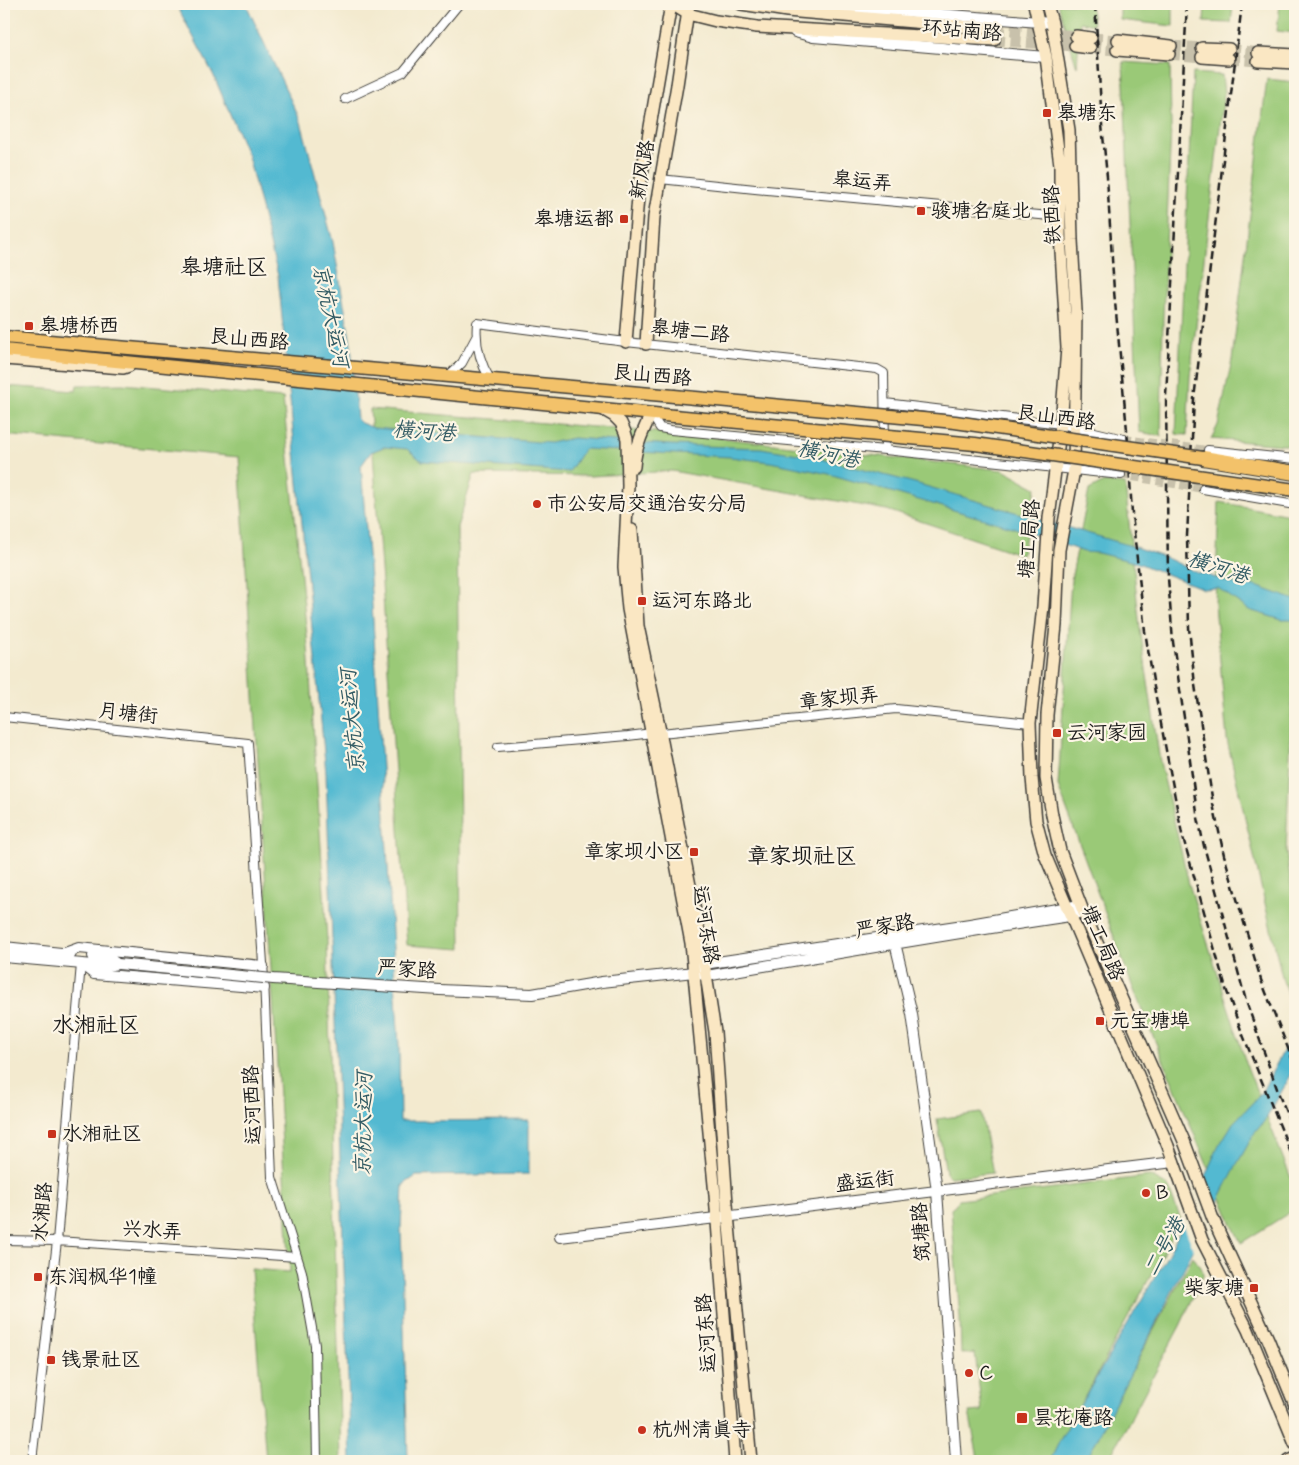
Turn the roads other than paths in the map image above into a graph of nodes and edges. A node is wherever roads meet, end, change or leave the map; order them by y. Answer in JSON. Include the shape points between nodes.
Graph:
{"nodes":[{"id":1,"x":458,"y":4,"type":"edge"},
{"id":2,"x":671,"y":4,"type":"edge"},
{"id":3,"x":741,"y":4,"type":"edge"},
{"id":4,"x":800,"y":4,"type":"edge"},
{"id":5,"x":813,"y":4,"type":"edge"},
{"id":6,"x":1034,"y":4,"type":"edge"},
{"id":7,"x":1047,"y":4,"type":"edge"},
{"id":8,"x":753,"y":6,"type":"junction"},
{"id":9,"x":688,"y":9,"type":"edge"},
{"id":10,"x":1039,"y":22,"type":"junction"},
{"id":11,"x":1052,"y":23,"type":"junction"},
{"id":12,"x":757,"y":28,"type":"junction"},
{"id":13,"x":1076,"y":41,"type":"tunnel mouth"},
{"id":14,"x":1090,"y":43,"type":"tunnel mouth"},
{"id":15,"x":1117,"y":45,"type":"tunnel mouth"},
{"id":16,"x":1170,"y":50,"type":"tunnel mouth"},
{"id":17,"x":1202,"y":52,"type":"tunnel mouth"},
{"id":18,"x":1229,"y":54,"type":"tunnel mouth"},
{"id":19,"x":1295,"y":55,"type":"edge"},
{"id":20,"x":1046,"y":56,"type":"junction"},
{"id":21,"x":1295,"y":63,"type":"edge"},
{"id":22,"x":345,"y":99,"type":"dead end"},
{"id":23,"x":660,"y":179,"type":"junction"},
{"id":24,"x":1061,"y":216,"type":"junction"},
{"id":25,"x":630,"y":281,"type":"junction"},
{"id":26,"x":650,"y":283,"type":"junction"},
{"id":27,"x":4,"y":337,"type":"edge"},
{"id":28,"x":476,"y":337,"type":"junction"},
{"id":29,"x":626,"y":342,"type":"junction"},
{"id":30,"x":646,"y":344,"type":"junction"},
{"id":31,"x":4,"y":350,"type":"edge"},
{"id":32,"x":4,"y":359,"type":"edge"},
{"id":33,"x":136,"y":364,"type":"junction"},
{"id":34,"x":448,"y":376,"type":"junction"},
{"id":35,"x":490,"y":379,"type":"junction"},
{"id":36,"x":885,"y":402,"type":"junction"},
{"id":37,"x":602,"y":409,"type":"junction"},
{"id":38,"x":651,"y":414,"type":"junction"},
{"id":39,"x":1061,"y":424,"type":"junction"},
{"id":40,"x":1075,"y":426,"type":"junction"},
{"id":41,"x":1124,"y":439,"type":"tunnel mouth"},
{"id":42,"x":886,"y":450,"type":"junction"},
{"id":43,"x":1205,"y":454,"type":"junction"},
{"id":44,"x":631,"y":456,"type":"junction"},
{"id":45,"x":1295,"y":459,"type":"edge"},
{"id":46,"x":1295,"y":466,"type":"edge"},
{"id":47,"x":1056,"y":469,"type":"junction"},
{"id":48,"x":1074,"y":470,"type":"junction"},
{"id":49,"x":1295,"y":473,"type":"edge"},
{"id":50,"x":1121,"y":475,"type":"tunnel mouth"},
{"id":51,"x":1203,"y":488,"type":"tunnel mouth"},
{"id":52,"x":1295,"y":490,"type":"edge"},
{"id":53,"x":1295,"y":505,"type":"edge"},
{"id":54,"x":4,"y":717,"type":"edge"},
{"id":55,"x":1030,"y":723,"type":"junction"},
{"id":56,"x":656,"y":733,"type":"junction"},
{"id":57,"x":248,"y":743,"type":"joint"},
{"id":58,"x":498,"y":747,"type":"dead end"},
{"id":59,"x":1082,"y":908,"type":"junction"},
{"id":60,"x":1068,"y":911,"type":"junction"},
{"id":61,"x":895,"y":943,"type":"junction"},
{"id":62,"x":4,"y":947,"type":"edge"},
{"id":63,"x":66,"y":953,"type":"junction"},
{"id":64,"x":4,"y":957,"type":"edge"},
{"id":65,"x":81,"y":964,"type":"junction"},
{"id":66,"x":118,"y":964,"type":"junction"},
{"id":67,"x":704,"y":964,"type":"junction"},
{"id":68,"x":263,"y":966,"type":"junction"},
{"id":69,"x":694,"y":972,"type":"junction"},
{"id":70,"x":706,"y":976,"type":"junction"},
{"id":71,"x":264,"y":988,"type":"junction"},
{"id":72,"x":1174,"y":1162,"type":"junction"},
{"id":73,"x":936,"y":1191,"type":"junction"},
{"id":74,"x":722,"y":1217,"type":"junction"},
{"id":75,"x":560,"y":1237,"type":"dead end"},
{"id":76,"x":4,"y":1240,"type":"edge"},
{"id":77,"x":57,"y":1241,"type":"junction"},
{"id":78,"x":297,"y":1257,"type":"junction"},
{"id":79,"x":1295,"y":1405,"type":"edge"},
{"id":80,"x":1295,"y":1444,"type":"edge"},
{"id":81,"x":1295,"y":1458,"type":"edge"},
{"id":82,"x":32,"y":1461,"type":"edge"},
{"id":83,"x":317,"y":1461,"type":"edge"},
{"id":84,"x":736,"y":1461,"type":"edge"},
{"id":85,"x":751,"y":1461,"type":"edge"},
{"id":86,"x":956,"y":1461,"type":"edge"},
{"id":87,"x":1288,"y":1461,"type":"edge"}],
"edges":[{"from":1,"to":22,"type":"street","via":[[403,72]]},
{"from":2,"to":9,"type":"main road","name":"环站南路"},
{"from":2,"to":25,"type":"main road","name":"新风路","via":[[638,197]]},
{"from":3,"to":8,"type":"main road","name":"环站南路"},
{"from":4,"to":8,"type":"street","name":"环站南路"},
{"from":5,"to":10,"type":"street","name":"环站南路"},
{"from":6,"to":10,"type":"main road","name":"铁西路"},
{"from":7,"to":11,"type":"main road","name":"铁西路"},
{"from":8,"to":12,"type":"main road","name":"环站南路","via":[[994,34]]},
{"from":9,"to":12,"type":"main road","name":"环站南路","via":[[716,21]]},
{"from":9,"to":23,"type":"main road","name":"新风路"},
{"from":10,"to":11,"type":"street","name":"环站南路"},
{"from":10,"to":20,"type":"main road","name":"铁西路"},
{"from":11,"to":40,"type":"main road","name":"铁西路","via":[[1069,130],[1076,312]]},
{"from":12,"to":20,"type":"street","name":"环站南路","via":[[813,37]]},
{"from":13,"to":14,"type":"main road"},
{"from":15,"to":16,"type":"main road"},
{"from":17,"to":18,"type":"main road"},
{"from":19,"to":21,"type":"main road","via":[[1258,57]]},
{"from":20,"to":24,"type":"main road","name":"铁西路","via":[[1060,165]]},
{"from":23,"to":24,"type":"street","name":"皋运弄"},
{"from":23,"to":26,"type":"main road","name":"新风路"},
{"from":24,"to":39,"type":"main road","name":"铁西路","via":[[1067,348]]},
{"from":25,"to":26,"type":"main road"},
{"from":25,"to":29,"type":"main road","name":"新风路"},
{"from":26,"to":30,"type":"main road","name":"新风路"},
{"from":27,"to":34,"type":"main road","name":"艮山西路"},
{"from":28,"to":29,"type":"street","name":"皋塘二路","via":[[477,323]]},
{"from":28,"to":34,"type":"street","via":[[462,363]]},
{"from":28,"to":35,"type":"street","via":[[482,366]]},
{"from":29,"to":30,"type":"street","name":"皋塘二路"},
{"from":30,"to":36,"type":"street","name":"皋塘二路","via":[[877,369],[884,373]]},
{"from":31,"to":33,"type":"main road","name":"艮山西路"},
{"from":32,"to":33,"type":"main road","name":"艮山西路","via":[[122,368]]},
{"from":33,"to":37,"type":"main road","name":"艮山西路"},
{"from":34,"to":35,"type":"main road","name":"艮山西路"},
{"from":35,"to":43,"type":"main road","name":"艮山西路","bridge":true,"via":[[955,422]]},
{"from":36,"to":39,"type":"street","name":"艮山西路"},
{"from":36,"to":42,"type":"street"},
{"from":37,"to":38,"type":"main road","name":"艮山西路"},
{"from":37,"to":44,"type":"main road","name":"运河东路","via":[[621,423]]},
{"from":38,"to":42,"type":"street","name":"艮山西路","via":[[660,428],[671,430]]},
{"from":38,"to":44,"type":"main road","name":"运河东路"},
{"from":38,"to":52,"type":"main road","name":"艮山西路","bridge":true,"via":[[975,444]]},
{"from":39,"to":40,"type":"street","name":"艮山西路"},
{"from":39,"to":47,"type":"main road","name":"塘工局路"},
{"from":40,"to":41,"type":"street","name":"艮山西路"},
{"from":40,"to":48,"type":"main road","name":"塘工局路"},
{"from":42,"to":47,"type":"street","name":"艮山西路"},
{"from":43,"to":45,"type":"street","name":"艮山西路"},
{"from":43,"to":46,"type":"main road","name":"艮山西路"},
{"from":43,"to":49,"type":"highway"},
{"from":44,"to":56,"type":"main road","name":"运河东路","via":[[635,599]]},
{"from":47,"to":48,"type":"street","name":"艮山西路"},
{"from":47,"to":55,"type":"main road","name":"塘工局路"},
{"from":48,"to":50,"type":"street","name":"艮山西路"},
{"from":48,"to":59,"type":"main road","name":"塘工局路","via":[[1059,550],[1047,715],[1046,778],[1060,851]]},
{"from":51,"to":53,"type":"street"},
{"from":54,"to":57,"type":"street","name":"月塘街"},
{"from":55,"to":56,"type":"street","name":"章家坝弄","via":[[896,709]]},
{"from":55,"to":60,"type":"main road","name":"塘工局路","via":[[1036,821],[1045,855]]},
{"from":56,"to":58,"type":"street","name":"章家坝弄"},
{"from":56,"to":67,"type":"main road","name":"运河东路"},
{"from":56,"to":69,"type":"main road","name":"运河东路","via":[[692,943]]},
{"from":57,"to":68,"type":"street","name":"运河西路"},
{"from":59,"to":60,"type":"street","name":"严家路"},
{"from":59,"to":79,"type":"main road","name":"塘工局路"},
{"from":60,"to":61,"type":"street","name":"严家路","via":[[959,934]]},
{"from":60,"to":67,"type":"street","name":"严家路"},
{"from":60,"to":72,"type":"main road","name":"塘工局路"},
{"from":61,"to":70,"type":"street","name":"严家路"},
{"from":61,"to":73,"type":"street","name":"筑塘路","via":[[912,1014]]},
{"from":62,"to":63,"type":"street","name":"严家路"},
{"from":63,"to":66,"type":"street","name":"严家路","via":[[105,957]]},
{"from":63,"to":68,"type":"street","name":"严家路","via":[[79,948]]},
{"from":64,"to":65,"type":"street","name":"严家路"},
{"from":65,"to":66,"type":"street","name":"严家路"},
{"from":65,"to":71,"type":"street","name":"严家路","via":[[94,974]]},
{"from":65,"to":77,"type":"street","name":"水湘路"},
{"from":66,"to":69,"type":"street","name":"严家路","bridge":true,"via":[[273,979],[532,994]]},
{"from":67,"to":69,"type":"street"},
{"from":67,"to":70,"type":"main road","name":"运河东路"},
{"from":68,"to":71,"type":"street","name":"运河西路"},
{"from":69,"to":70,"type":"street","name":"严家路"},
{"from":69,"to":74,"type":"main road","name":"运河东路"},
{"from":70,"to":74,"type":"main road","name":"运河东路","via":[[715,1032]]},
{"from":71,"to":78,"type":"street","name":"运河西路","via":[[272,1178]]},
{"from":72,"to":73,"type":"street","name":"盛运街"},
{"from":72,"to":80,"type":"main road","name":"塘工局路","via":[[1202,1240],[1248,1330]]},
{"from":73,"to":74,"type":"street","name":"盛运街"},
{"from":73,"to":86,"type":"street","name":"筑塘路"},
{"from":74,"to":75,"type":"street","name":"盛运街"},
{"from":74,"to":84,"type":"main road","name":"运河东路"},
{"from":74,"to":85,"type":"main road","name":"运河东路"},
{"from":76,"to":77,"type":"street","name":"兴水弄"},
{"from":77,"to":78,"type":"street","name":"兴水弄"},
{"from":77,"to":82,"type":"street","name":"水湘路"},
{"from":78,"to":83,"type":"street","name":"运河西路","via":[[315,1346]]},
{"from":81,"to":87,"type":"main road"}]}
